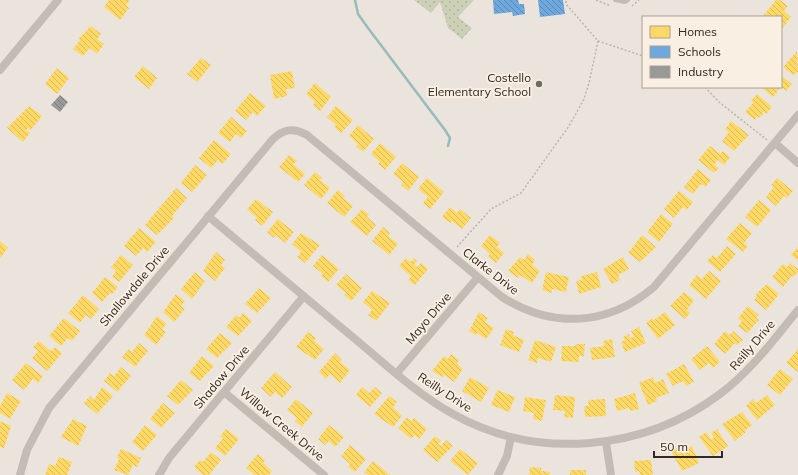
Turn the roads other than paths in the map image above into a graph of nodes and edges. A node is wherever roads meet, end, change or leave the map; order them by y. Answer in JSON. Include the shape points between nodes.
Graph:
{"nodes":[{"id":1,"x":58,"y":0,"type":"edge"},
{"id":2,"x":615,"y":0,"type":"edge"},
{"id":3,"x":628,"y":0,"type":"edge"},
{"id":4,"x":0,"y":70,"type":"edge"},
{"id":5,"x":798,"y":115,"type":"edge"},
{"id":6,"x":290,"y":129,"type":"joint"},
{"id":7,"x":772,"y":142,"type":"junction"},
{"id":8,"x":798,"y":163,"type":"edge"},
{"id":9,"x":208,"y":216,"type":"junction"},
{"id":10,"x":478,"y":277,"type":"junction"},
{"id":11,"x":304,"y":296,"type":"junction"},
{"id":12,"x":798,"y":310,"type":"edge"},
{"id":13,"x":397,"y":373,"type":"junction"},
{"id":14,"x":224,"y":392,"type":"junction"},
{"id":15,"x":511,"y":437,"type":"junction"},
{"id":16,"x":606,"y":442,"type":"junction"},
{"id":17,"x":20,"y":475,"type":"edge"},
{"id":18,"x":159,"y":475,"type":"edge"},
{"id":19,"x":324,"y":475,"type":"edge"},
{"id":20,"x":498,"y":475,"type":"edge"},
{"id":21,"x":611,"y":475,"type":"edge"}],
"edges":[{"from":1,"to":4,"type":"street"},
{"from":2,"to":3,"type":"lane"},
{"from":5,"to":7,"type":"street","name":"Clarke Drive"},
{"from":6,"to":9,"type":"street","name":"Shallowdale Drive","via":[[272,140]]},
{"from":6,"to":10,"type":"street","name":"Clarke Drive","via":[[307,135]]},
{"from":7,"to":8,"type":"street"},
{"from":7,"to":10,"type":"street","name":"Clarke Drive","via":[[661,280],[621,309],[586,318],[542,316],[519,308]]},
{"from":9,"to":11,"type":"street","name":"Reilly Drive"},
{"from":9,"to":17,"type":"street","name":"Shallowdale Drive","via":[[49,408],[27,450]]},
{"from":10,"to":13,"type":"street","name":"Mayo Drive"},
{"from":11,"to":13,"type":"street","name":"Reilly Drive"},
{"from":11,"to":14,"type":"street","name":"Shadow Drive"},
{"from":12,"to":16,"type":"street","name":"Reilly Drive","via":[[748,370],[712,400],[660,428]]},
{"from":13,"to":15,"type":"street","name":"Reilly Drive","via":[[423,395],[454,415]]},
{"from":14,"to":18,"type":"street","name":"Shadow Drive","via":[[169,458]]},
{"from":14,"to":19,"type":"street","name":"Willow Creek Drive"},
{"from":15,"to":16,"type":"street","name":"Reilly Drive","via":[[561,444]]},
{"from":15,"to":20,"type":"street","via":[[507,456]]},
{"from":16,"to":21,"type":"street"}]}
